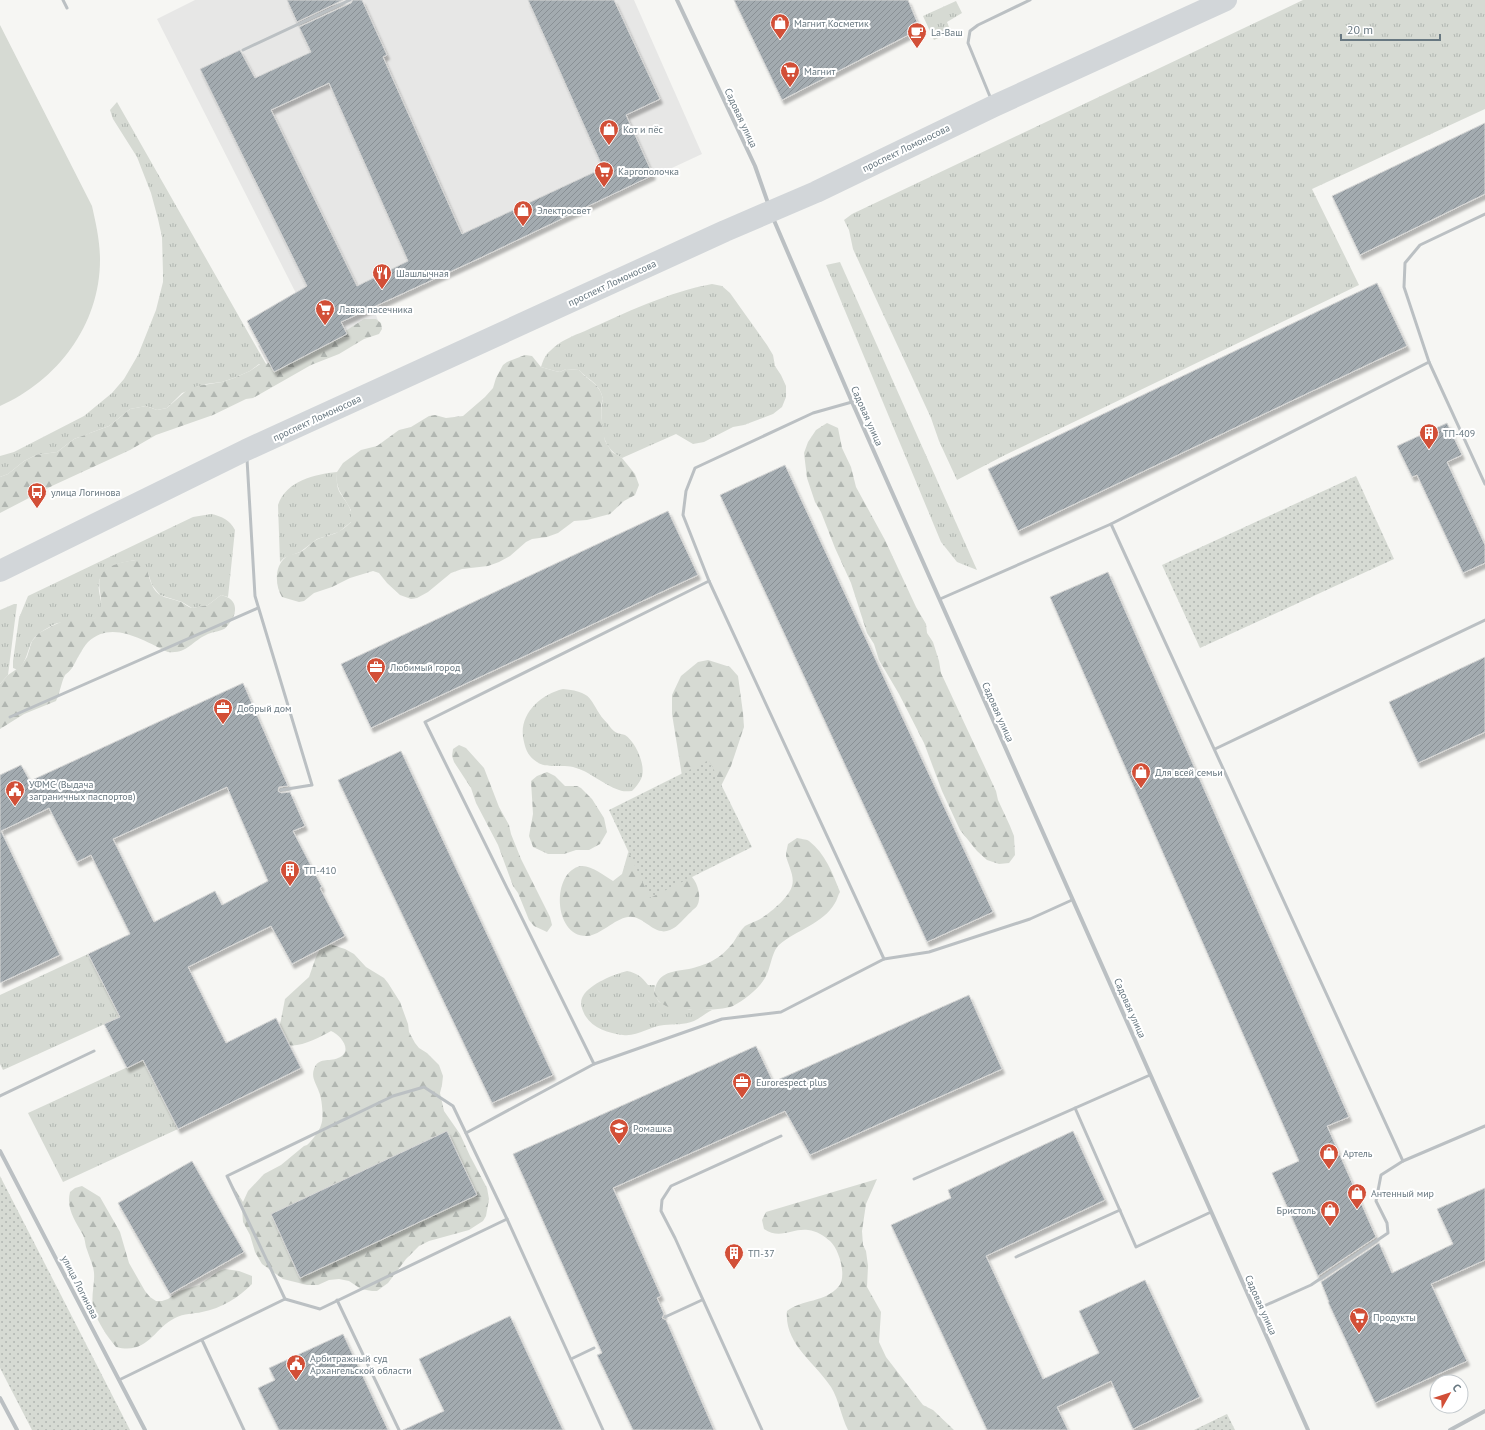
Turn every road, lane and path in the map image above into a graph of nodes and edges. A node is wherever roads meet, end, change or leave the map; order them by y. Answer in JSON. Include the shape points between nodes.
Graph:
{"nodes":[{"id":1,"x":63,"y":0,"type":"edge"},
{"id":2,"x":350,"y":0,"type":"edge"},
{"id":3,"x":677,"y":0,"type":"edge"},
{"id":4,"x":1030,"y":0,"type":"edge"},
{"id":5,"x":1226,"y":0,"type":"edge"},
{"id":6,"x":67,"y":8,"type":"dead end"},
{"id":7,"x":244,"y":50,"type":"dead end"},
{"id":8,"x":994,"y":106,"type":"junction"},
{"id":9,"x":771,"y":212,"type":"junction"},
{"id":10,"x":1485,"y":214,"type":"edge"},
{"id":11,"x":1429,"y":362,"type":"junction"},
{"id":12,"x":852,"y":402,"type":"junction"},
{"id":13,"x":246,"y":450,"type":"junction"},
{"id":14,"x":1485,"y":484,"type":"edge"},
{"id":15,"x":1111,"y":524,"type":"junction"},
{"id":16,"x":0,"y":571,"type":"edge"},
{"id":17,"x":709,"y":581,"type":"junction"},
{"id":18,"x":940,"y":599,"type":"junction"},
{"id":19,"x":258,"y":608,"type":"junction"},
{"id":20,"x":1485,"y":620,"type":"edge"},
{"id":21,"x":10,"y":717,"type":"dead end"},
{"id":22,"x":1215,"y":749,"type":"junction"},
{"id":23,"x":280,"y":790,"type":"dead end"},
{"id":24,"x":1072,"y":900,"type":"junction"},
{"id":25,"x":884,"y":959,"type":"junction"},
{"id":26,"x":94,"y":1051,"type":"dead end"},
{"id":27,"x":594,"y":1064,"type":"junction"},
{"id":28,"x":1150,"y":1075,"type":"junction"},
{"id":29,"x":0,"y":1096,"type":"edge"},
{"id":30,"x":1075,"y":1108,"type":"junction"},
{"id":31,"x":1485,"y":1126,"type":"edge"},
{"id":32,"x":466,"y":1133,"type":"junction"},
{"id":33,"x":781,"y":1136,"type":"dead end"},
{"id":34,"x":0,"y":1151,"type":"edge"},
{"id":35,"x":1403,"y":1161,"type":"junction"},
{"id":36,"x":914,"y":1179,"type":"dead end"},
{"id":37,"x":1120,"y":1210,"type":"junction"},
{"id":38,"x":1211,"y":1212,"type":"junction"},
{"id":39,"x":507,"y":1219,"type":"junction"},
{"id":40,"x":1016,"y":1257,"type":"dead end"},
{"id":41,"x":285,"y":1299,"type":"junction"},
{"id":42,"x":337,"y":1300,"type":"junction"},
{"id":43,"x":702,"y":1300,"type":"junction"},
{"id":44,"x":1255,"y":1310,"type":"junction"},
{"id":45,"x":665,"y":1317,"type":"dead end"},
{"id":46,"x":202,"y":1340,"type":"junction"},
{"id":47,"x":594,"y":1348,"type":"dead end"},
{"id":48,"x":571,"y":1359,"type":"junction"},
{"id":49,"x":119,"y":1380,"type":"junction"},
{"id":50,"x":0,"y":1398,"type":"edge"},
{"id":51,"x":1485,"y":1411,"type":"edge"},
{"id":52,"x":17,"y":1430,"type":"edge"},
{"id":53,"x":145,"y":1430,"type":"edge"},
{"id":54,"x":244,"y":1430,"type":"edge"},
{"id":55,"x":398,"y":1430,"type":"edge"},
{"id":56,"x":603,"y":1430,"type":"edge"},
{"id":57,"x":762,"y":1430,"type":"edge"},
{"id":58,"x":1308,"y":1430,"type":"edge"},
{"id":59,"x":1450,"y":1430,"type":"edge"}],
"edges":[{"from":1,"to":6,"type":"lane"},
{"from":2,"to":7,"type":"lane"},
{"from":3,"to":9,"type":"street","name":"Садовая улица","via":[[755,166]]},
{"from":4,"to":8,"type":"lane","via":[[970,31],[968,42]]},
{"from":5,"to":8,"type":"main road","name":"проспект Ломоносова"},
{"from":8,"to":9,"type":"main road","name":"проспект Ломоносова"},
{"from":9,"to":12,"type":"street","name":"Садовая улица"},
{"from":9,"to":13,"type":"main road","name":"проспект Ломоносова"},
{"from":10,"to":11,"type":"lane","via":[[1420,245],[1405,263],[1404,287]]},
{"from":11,"to":14,"type":"lane"},
{"from":11,"to":15,"type":"lane"},
{"from":12,"to":17,"type":"lane","via":[[813,413],[695,468],[686,491],[683,515]]},
{"from":12,"to":18,"type":"street","name":"Садовая улица"},
{"from":13,"to":16,"type":"main road","name":"проспект Ломоносова"},
{"from":13,"to":19,"type":"lane","via":[[255,596]]},
{"from":15,"to":18,"type":"lane"},
{"from":15,"to":22,"type":"lane"},
{"from":17,"to":25,"type":"lane"},
{"from":17,"to":27,"type":"lane","via":[[425,722]]},
{"from":18,"to":24,"type":"street","name":"Садовая улица"},
{"from":19,"to":21,"type":"lane"},
{"from":19,"to":23,"type":"lane","via":[[312,785]]},
{"from":20,"to":22,"type":"lane"},
{"from":22,"to":35,"type":"lane"},
{"from":24,"to":25,"type":"lane","via":[[1030,919],[929,952]]},
{"from":24,"to":28,"type":"street","name":"Садовая улица"},
{"from":25,"to":27,"type":"lane","via":[[781,1012],[722,1019]]},
{"from":26,"to":29,"type":"lane"},
{"from":27,"to":32,"type":"lane"},
{"from":28,"to":30,"type":"lane"},
{"from":28,"to":38,"type":"street","name":"Садовая улица"},
{"from":30,"to":36,"type":"lane"},
{"from":30,"to":37,"type":"lane"},
{"from":31,"to":35,"type":"lane"},
{"from":32,"to":39,"type":"lane"},
{"from":32,"to":41,"type":"lane","via":[[453,1106],[424,1087],[393,1096],[227,1176]]},
{"from":33,"to":43,"type":"lane","via":[[671,1186],[662,1200],[660,1211],[675,1238]]},
{"from":34,"to":49,"type":"street","name":"улица Логинова"},
{"from":35,"to":44,"type":"lane","via":[[1381,1175],[1376,1201],[1388,1223],[1388,1233],[1311,1285]]},
{"from":37,"to":38,"type":"lane","via":[[1136,1247]]},
{"from":37,"to":40,"type":"lane"},
{"from":38,"to":44,"type":"street","name":"Садовая улица"},
{"from":39,"to":42,"type":"lane"},
{"from":39,"to":48,"type":"lane"},
{"from":41,"to":42,"type":"lane","via":[[320,1309]]},
{"from":41,"to":46,"type":"lane"},
{"from":42,"to":55,"type":"lane"},
{"from":43,"to":45,"type":"lane"},
{"from":43,"to":57,"type":"lane"},
{"from":44,"to":58,"type":"street","name":"Садовая улица"},
{"from":46,"to":49,"type":"lane"},
{"from":46,"to":54,"type":"lane"},
{"from":47,"to":48,"type":"lane"},
{"from":48,"to":56,"type":"lane"},
{"from":49,"to":53,"type":"street","name":"улица Логинова"},
{"from":50,"to":52,"type":"street"},
{"from":51,"to":59,"type":"street"}]}
